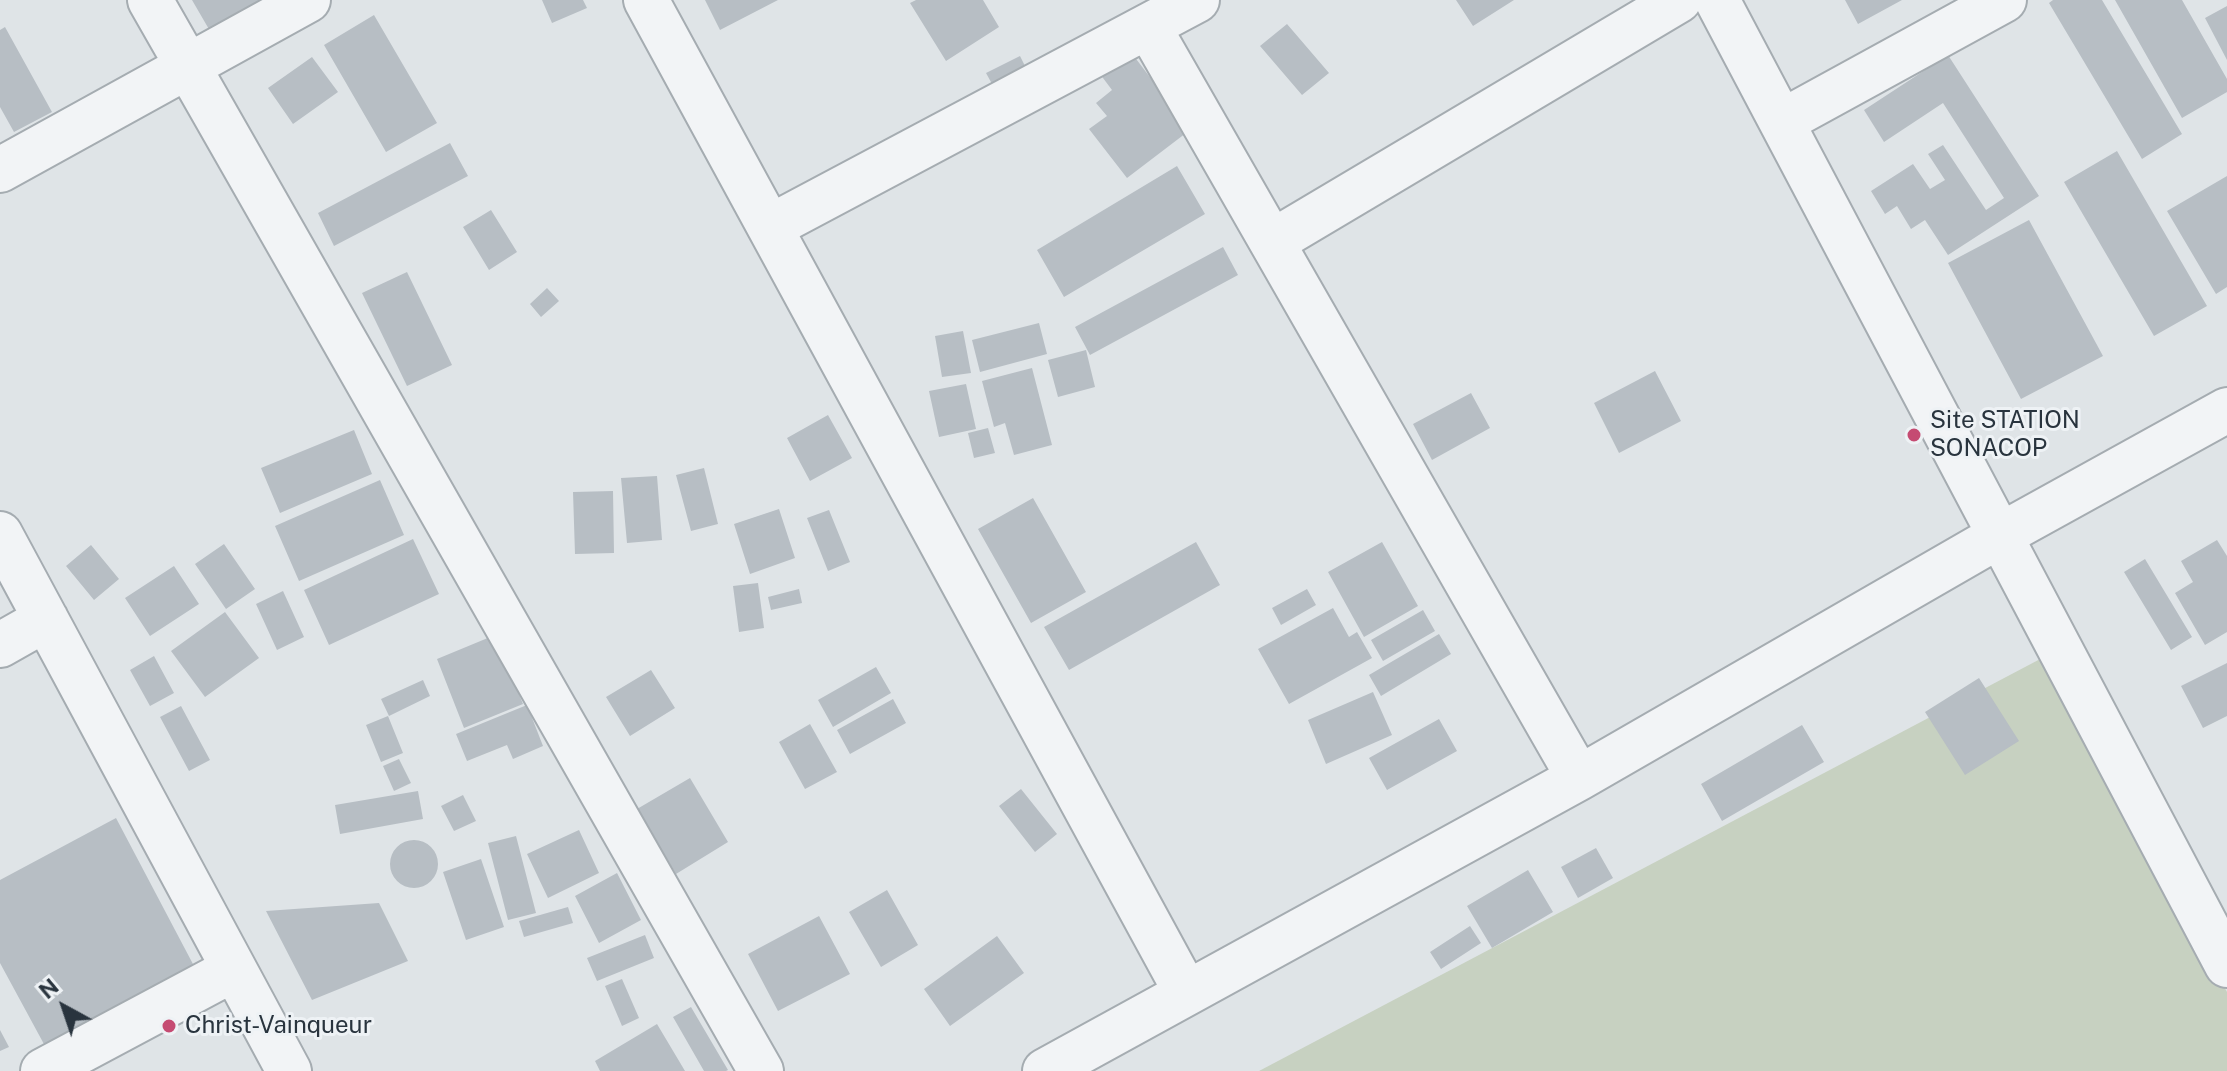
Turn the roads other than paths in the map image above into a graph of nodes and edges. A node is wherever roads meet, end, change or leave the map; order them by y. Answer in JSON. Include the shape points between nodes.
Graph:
{"nodes":[{"id":1,"x":150,"y":0,"type":"edge"},
{"id":2,"x":308,"y":0,"type":"edge"},
{"id":3,"x":646,"y":0,"type":"edge"},
{"id":4,"x":1197,"y":0,"type":"edge"},
{"id":5,"x":1679,"y":0,"type":"edge"},
{"id":6,"x":1717,"y":0,"type":"edge"},
{"id":7,"x":2004,"y":0,"type":"edge"},
{"id":8,"x":1148,"y":26,"type":"junction"},
{"id":9,"x":190,"y":65,"type":"junction"},
{"id":10,"x":1783,"y":121,"type":"junction"},
{"id":11,"x":0,"y":170,"type":"edge"},
{"id":12,"x":770,"y":227,"type":"junction"},
{"id":13,"x":1272,"y":242,"type":"junction"},
{"id":14,"x":2227,"y":410,"type":"edge"},
{"id":15,"x":0,"y":534,"type":"edge"},
{"id":16,"x":1999,"y":536,"type":"junction"},
{"id":17,"x":46,"y":619,"type":"junction"},
{"id":18,"x":0,"y":645,"type":"edge"},
{"id":19,"x":1579,"y":778,"type":"junction"},
{"id":20,"x":2223,"y":949,"type":"edge"},
{"id":21,"x":234,"y":969,"type":"junction"},
{"id":22,"x":1186,"y":992,"type":"junction"},
{"id":23,"x":43,"y":1071,"type":"edge"},
{"id":24,"x":289,"y":1071,"type":"edge"},
{"id":25,"x":761,"y":1071,"type":"edge"},
{"id":26,"x":1045,"y":1071,"type":"edge"}],
"edges":[{"from":1,"to":9,"type":"street"},
{"from":2,"to":9,"type":"street"},
{"from":3,"to":12,"type":"street"},
{"from":4,"to":8,"type":"street"},
{"from":5,"to":13,"type":"street"},
{"from":6,"to":10,"type":"street"},
{"from":7,"to":10,"type":"street"},
{"from":8,"to":12,"type":"street"},
{"from":8,"to":13,"type":"street"},
{"from":9,"to":11,"type":"street"},
{"from":9,"to":25,"type":"street"},
{"from":10,"to":16,"type":"street"},
{"from":12,"to":22,"type":"street"},
{"from":13,"to":19,"type":"street"},
{"from":14,"to":16,"type":"street"},
{"from":15,"to":17,"type":"street"},
{"from":16,"to":19,"type":"street"},
{"from":16,"to":20,"type":"street"},
{"from":17,"to":18,"type":"street"},
{"from":17,"to":21,"type":"street"},
{"from":19,"to":22,"type":"street"},
{"from":21,"to":23,"type":"street"},
{"from":21,"to":24,"type":"street"},
{"from":22,"to":26,"type":"street"}]}
